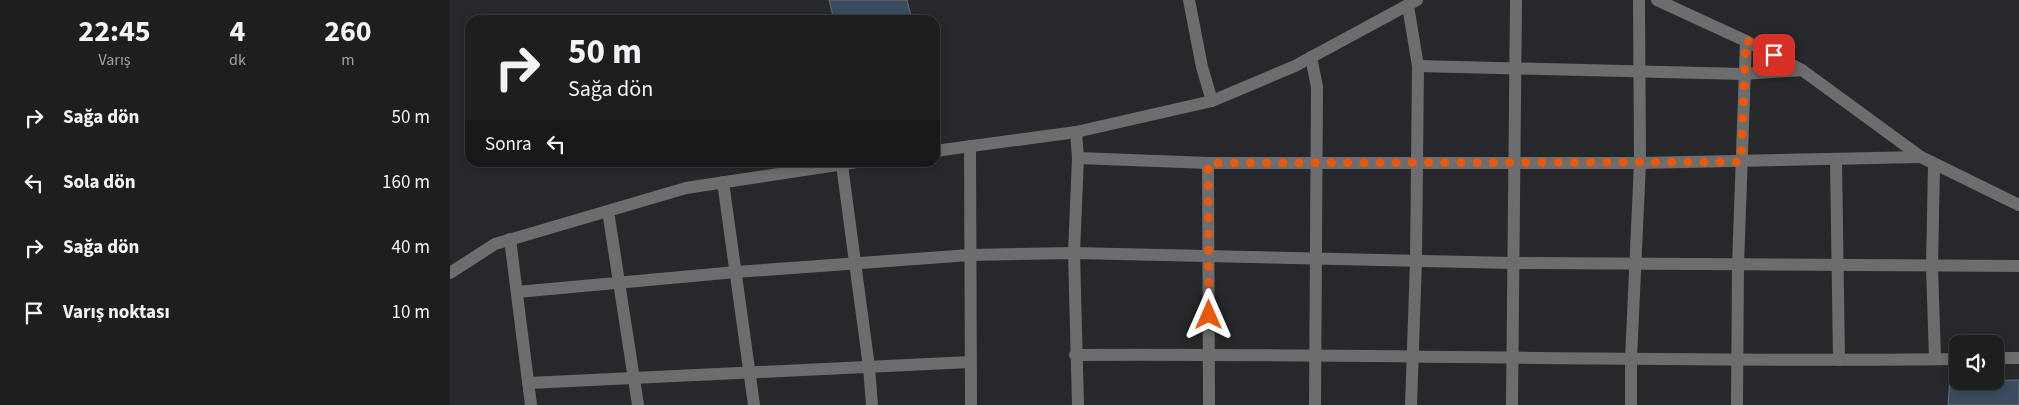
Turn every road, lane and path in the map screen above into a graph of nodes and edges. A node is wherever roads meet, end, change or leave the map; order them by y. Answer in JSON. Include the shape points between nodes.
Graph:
{"nodes":[{"id":1,"x":1189,"y":0,"type":"edge"},
{"id":2,"x":1516,"y":0,"type":"edge"},
{"id":3,"x":1639,"y":0,"type":"edge"},
{"id":4,"x":1657,"y":0,"type":"edge"},
{"id":5,"x":1412,"y":3,"type":"edge"},
{"id":6,"x":1746,"y":40,"type":"junction"},
{"id":7,"x":1311,"y":57,"type":"junction"},
{"id":8,"x":1418,"y":66,"type":"junction"},
{"id":9,"x":1514,"y":68,"type":"junction"},
{"id":10,"x":1802,"y":70,"type":"junction"},
{"id":11,"x":1640,"y":72,"type":"junction"},
{"id":12,"x":1744,"y":74,"type":"junction"},
{"id":13,"x":1212,"y":101,"type":"junction"},
{"id":14,"x":1076,"y":132,"type":"junction"},
{"id":15,"x":970,"y":146,"type":"junction"},
{"id":16,"x":940,"y":150,"type":"edge"},
{"id":17,"x":1921,"y":157,"type":"junction"},
{"id":18,"x":1078,"y":158,"type":"junction"},
{"id":19,"x":1836,"y":160,"type":"junction"},
{"id":20,"x":1317,"y":162,"type":"junction"},
{"id":21,"x":1417,"y":162,"type":"junction"},
{"id":22,"x":1741,"y":162,"type":"junction"},
{"id":23,"x":1208,"y":163,"type":"junction"},
{"id":24,"x":1513,"y":163,"type":"junction"},
{"id":25,"x":1640,"y":163,"type":"junction"},
{"id":26,"x":1934,"y":164,"type":"junction"},
{"id":27,"x":828,"y":167,"type":"edge"},
{"id":28,"x":842,"y":167,"type":"edge"},
{"id":29,"x":723,"y":182,"type":"junction"},
{"id":30,"x":2019,"y":205,"type":"edge"},
{"id":31,"x":608,"y":211,"type":"junction"},
{"id":32,"x":510,"y":239,"type":"junction"},
{"id":33,"x":1074,"y":253,"type":"junction"},
{"id":34,"x":970,"y":255,"type":"junction"},
{"id":35,"x":1208,"y":257,"type":"junction"},
{"id":36,"x":1315,"y":260,"type":"junction"},
{"id":37,"x":1416,"y":261,"type":"junction"},
{"id":38,"x":1512,"y":263,"type":"junction"},
{"id":39,"x":856,"y":264,"type":"junction"},
{"id":40,"x":1635,"y":264,"type":"junction"},
{"id":41,"x":1738,"y":266,"type":"junction"},
{"id":42,"x":1837,"y":266,"type":"junction"},
{"id":43,"x":2019,"y":266,"type":"edge"},
{"id":44,"x":1932,"y":267,"type":"junction"},
{"id":45,"x":736,"y":272,"type":"junction"},
{"id":46,"x":450,"y":273,"type":"edge"},
{"id":47,"x":619,"y":283,"type":"junction"},
{"id":48,"x":517,"y":292,"type":"junction"},
{"id":49,"x":1209,"y":354,"type":"junction"},
{"id":50,"x":1075,"y":355,"type":"junction"},
{"id":51,"x":1316,"y":356,"type":"junction"},
{"id":52,"x":1413,"y":357,"type":"junction"},
{"id":53,"x":1513,"y":358,"type":"junction"},
{"id":54,"x":1949,"y":358,"type":"edge"},
{"id":55,"x":2004,"y":358,"type":"edge"},
{"id":56,"x":2019,"y":358,"type":"edge"},
{"id":57,"x":1631,"y":359,"type":"junction"},
{"id":58,"x":1935,"y":359,"type":"junction"},
{"id":59,"x":1737,"y":360,"type":"junction"},
{"id":60,"x":1839,"y":360,"type":"junction"},
{"id":61,"x":970,"y":362,"type":"junction"},
{"id":62,"x":869,"y":366,"type":"junction"},
{"id":63,"x":750,"y":372,"type":"junction"},
{"id":64,"x":634,"y":377,"type":"junction"},
{"id":65,"x":528,"y":383,"type":"junction"},
{"id":66,"x":532,"y":405,"type":"edge"},
{"id":67,"x":638,"y":405,"type":"edge"},
{"id":68,"x":754,"y":405,"type":"edge"},
{"id":69,"x":872,"y":405,"type":"edge"},
{"id":70,"x":971,"y":405,"type":"edge"},
{"id":71,"x":1078,"y":405,"type":"edge"},
{"id":72,"x":1209,"y":405,"type":"edge"},
{"id":73,"x":1315,"y":405,"type":"edge"},
{"id":74,"x":1411,"y":405,"type":"edge"},
{"id":75,"x":1512,"y":405,"type":"edge"},
{"id":76,"x":1632,"y":405,"type":"edge"},
{"id":77,"x":1737,"y":405,"type":"edge"}],
"edges":[{"from":1,"to":13,"type":"street"},
{"from":2,"to":9,"type":"street"},
{"from":3,"to":11,"type":"street"},
{"from":4,"to":6,"type":"street"},
{"from":5,"to":7,"type":"street"},
{"from":5,"to":8,"type":"street"},
{"from":6,"to":10,"type":"street"},
{"from":6,"to":12,"type":"street"},
{"from":7,"to":13,"type":"street"},
{"from":7,"to":20,"type":"street","via":[[1317,87]]},
{"from":8,"to":9,"type":"street"},
{"from":8,"to":21,"type":"street"},
{"from":9,"to":11,"type":"street"},
{"from":9,"to":24,"type":"street"},
{"from":10,"to":12,"type":"street"},
{"from":10,"to":17,"type":"street"},
{"from":11,"to":12,"type":"street"},
{"from":11,"to":25,"type":"street"},
{"from":12,"to":22,"type":"street"},
{"from":13,"to":14,"type":"street"},
{"from":14,"to":15,"type":"street"},
{"from":14,"to":18,"type":"street"},
{"from":15,"to":16,"type":"street"},
{"from":15,"to":34,"type":"street"},
{"from":17,"to":19,"type":"street"},
{"from":17,"to":26,"type":"street"},
{"from":18,"to":23,"type":"street"},
{"from":18,"to":33,"type":"street"},
{"from":19,"to":22,"type":"street"},
{"from":19,"to":42,"type":"street"},
{"from":20,"to":21,"type":"street"},
{"from":20,"to":23,"type":"street"},
{"from":20,"to":36,"type":"street"},
{"from":21,"to":24,"type":"street"},
{"from":21,"to":37,"type":"street"},
{"from":22,"to":25,"type":"street"},
{"from":22,"to":41,"type":"street"},
{"from":23,"to":35,"type":"street"},
{"from":24,"to":25,"type":"street"},
{"from":24,"to":38,"type":"street"},
{"from":25,"to":40,"type":"street"},
{"from":26,"to":30,"type":"street"},
{"from":26,"to":44,"type":"street"},
{"from":27,"to":29,"type":"street"},
{"from":28,"to":39,"type":"street"},
{"from":29,"to":31,"type":"street","via":[[686,188]]},
{"from":29,"to":45,"type":"street"},
{"from":31,"to":32,"type":"street"},
{"from":31,"to":47,"type":"street"},
{"from":32,"to":46,"type":"street","via":[[495,244]]},
{"from":32,"to":48,"type":"street"},
{"from":33,"to":34,"type":"street"},
{"from":33,"to":35,"type":"street"},
{"from":33,"to":50,"type":"street"},
{"from":34,"to":39,"type":"street"},
{"from":34,"to":61,"type":"street"},
{"from":35,"to":36,"type":"street"},
{"from":35,"to":49,"type":"street"},
{"from":36,"to":37,"type":"street"},
{"from":36,"to":51,"type":"street"},
{"from":37,"to":38,"type":"street"},
{"from":37,"to":52,"type":"street"},
{"from":38,"to":40,"type":"street"},
{"from":38,"to":53,"type":"street"},
{"from":39,"to":45,"type":"street"},
{"from":39,"to":62,"type":"street"},
{"from":40,"to":41,"type":"street"},
{"from":40,"to":57,"type":"street"},
{"from":41,"to":42,"type":"street"},
{"from":41,"to":59,"type":"street"},
{"from":42,"to":44,"type":"street"},
{"from":42,"to":60,"type":"street"},
{"from":43,"to":44,"type":"street"},
{"from":44,"to":58,"type":"street"},
{"from":45,"to":47,"type":"street"},
{"from":45,"to":63,"type":"street"},
{"from":47,"to":48,"type":"street"},
{"from":47,"to":64,"type":"street"},
{"from":48,"to":65,"type":"street"},
{"from":49,"to":50,"type":"street"},
{"from":49,"to":51,"type":"street"},
{"from":49,"to":72,"type":"street"},
{"from":50,"to":71,"type":"street"},
{"from":51,"to":52,"type":"street"},
{"from":51,"to":73,"type":"street"},
{"from":52,"to":53,"type":"street"},
{"from":52,"to":74,"type":"street"},
{"from":53,"to":57,"type":"street"},
{"from":53,"to":75,"type":"street"},
{"from":54,"to":58,"type":"street"},
{"from":55,"to":56,"type":"street"},
{"from":57,"to":59,"type":"street"},
{"from":57,"to":76,"type":"street"},
{"from":58,"to":60,"type":"street"},
{"from":59,"to":60,"type":"street"},
{"from":59,"to":77,"type":"street"},
{"from":61,"to":62,"type":"street"},
{"from":61,"to":70,"type":"street"},
{"from":62,"to":63,"type":"street"},
{"from":62,"to":69,"type":"street"},
{"from":63,"to":64,"type":"street"},
{"from":63,"to":68,"type":"street"},
{"from":64,"to":65,"type":"street"},
{"from":64,"to":67,"type":"street"},
{"from":65,"to":66,"type":"street"}]}
